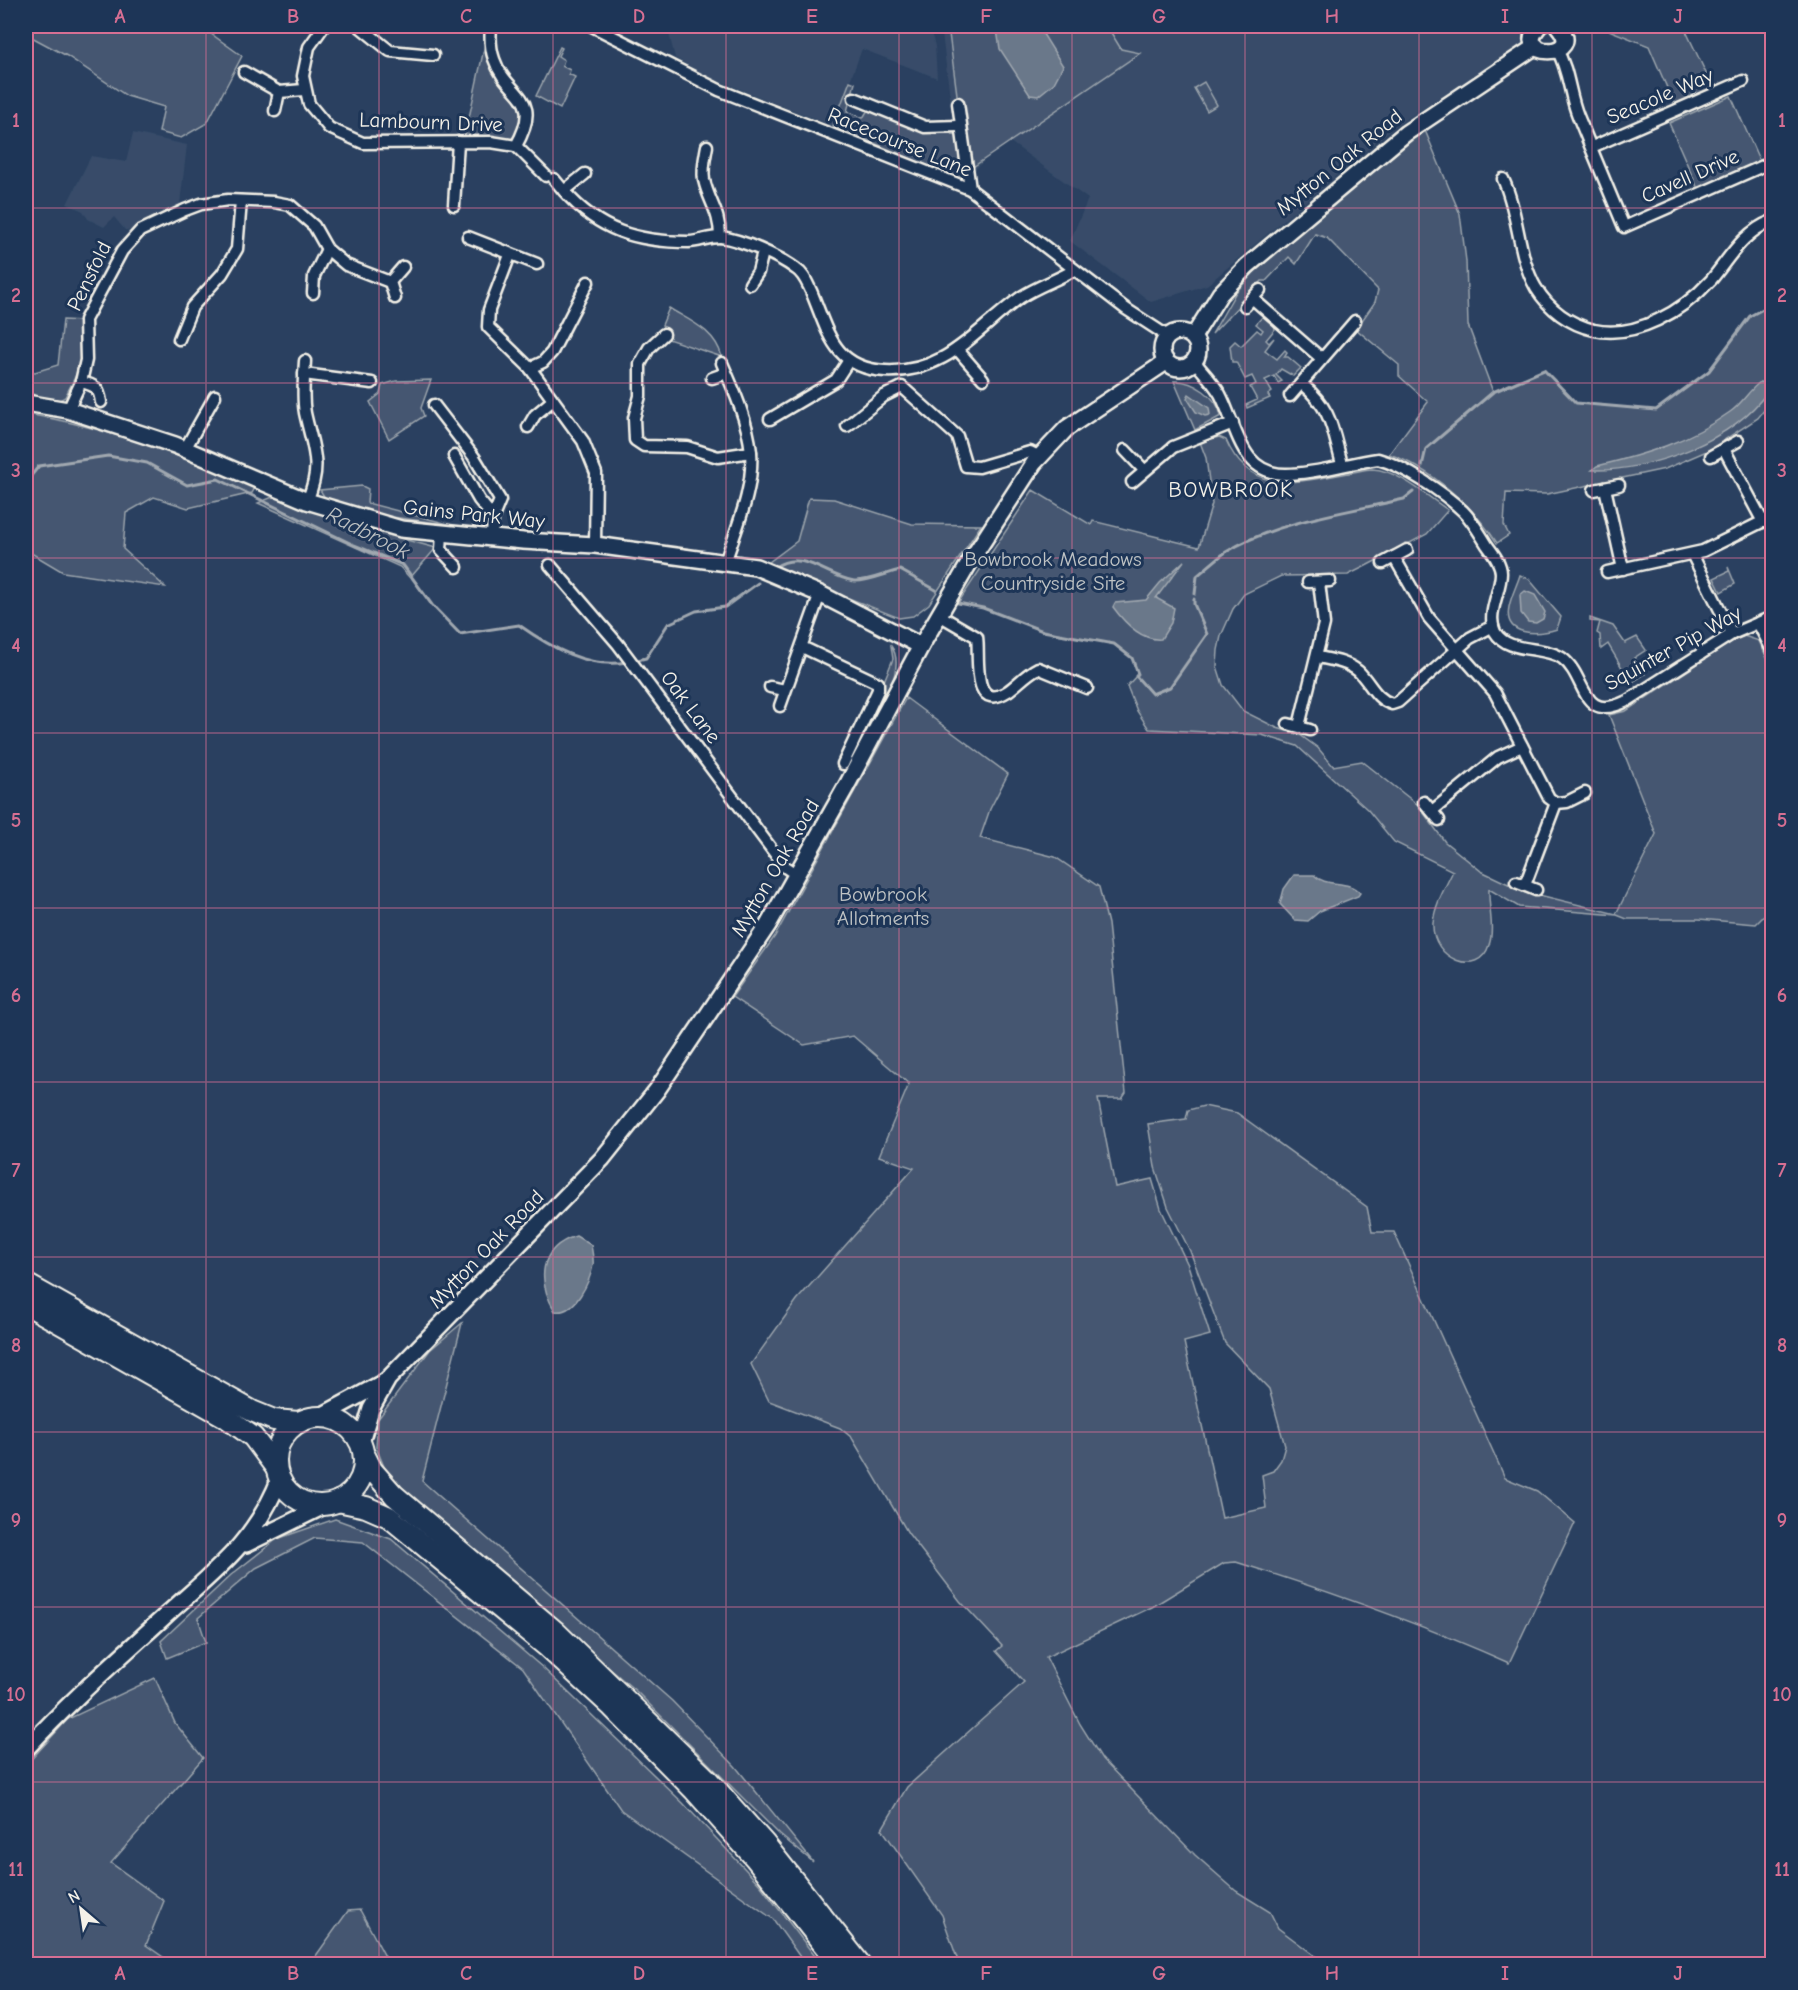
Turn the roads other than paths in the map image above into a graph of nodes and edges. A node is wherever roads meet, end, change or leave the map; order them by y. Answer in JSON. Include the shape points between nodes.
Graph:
{"nodes":[{"id":1,"x":324,"y":26,"type":"edge"},
{"id":2,"x":359,"y":26,"type":"edge"},
{"id":3,"x":491,"y":26,"type":"edge"},
{"id":4,"x":592,"y":26,"type":"edge"},
{"id":5,"x":1539,"y":26,"type":"edge"},
{"id":6,"x":1564,"y":27,"type":"edge"},
{"id":7,"x":1536,"y":46,"type":"junction"},
{"id":8,"x":1557,"y":50,"type":"junction"},
{"id":9,"x":433,"y":55,"type":"dead end"},
{"id":10,"x":244,"y":72,"type":"dead end"},
{"id":11,"x":1743,"y":81,"type":"dead end"},
{"id":12,"x":304,"y":90,"type":"junction"},
{"id":13,"x":279,"y":93,"type":"junction"},
{"id":14,"x":854,"y":98,"type":"dead end"},
{"id":15,"x":958,"y":103,"type":"dead end"},
{"id":16,"x":275,"y":111,"type":"dead end"},
{"id":17,"x":959,"y":126,"type":"junction"},
{"id":18,"x":458,"y":142,"type":"junction"},
{"id":19,"x":516,"y":146,"type":"junction"},
{"id":20,"x":707,"y":146,"type":"dead end"},
{"id":21,"x":1592,"y":147,"type":"junction"},
{"id":22,"x":1773,"y":162,"type":"edge"},
{"id":23,"x":691,"y":166,"type":"dead end"},
{"id":24,"x":703,"y":169,"type":"junction"},
{"id":25,"x":585,"y":174,"type":"dead end"},
{"id":26,"x":1503,"y":179,"type":"dead end"},
{"id":27,"x":970,"y":189,"type":"junction"},
{"id":28,"x":564,"y":190,"type":"junction"},
{"id":29,"x":241,"y":201,"type":"junction"},
{"id":30,"x":454,"y":205,"type":"dead end"},
{"id":31,"x":1773,"y":221,"type":"edge"},
{"id":32,"x":468,"y":237,"type":"dead end"},
{"id":33,"x":720,"y":237,"type":"junction"},
{"id":34,"x":327,"y":249,"type":"junction"},
{"id":35,"x":763,"y":252,"type":"junction"},
{"id":36,"x":510,"y":255,"type":"junction"},
{"id":37,"x":807,"y":261,"type":"dead end"},
{"id":38,"x":537,"y":264,"type":"dead end"},
{"id":39,"x":403,"y":267,"type":"dead end"},
{"id":40,"x":797,"y":269,"type":"junction"},
{"id":41,"x":1074,"y":270,"type":"junction"},
{"id":42,"x":390,"y":282,"type":"junction"},
{"id":43,"x":588,"y":282,"type":"dead end"},
{"id":44,"x":750,"y":284,"type":"dead end"},
{"id":45,"x":1260,"y":290,"type":"dead end"},
{"id":46,"x":313,"y":294,"type":"dead end"},
{"id":47,"x":395,"y":298,"type":"dead end"},
{"id":48,"x":1354,"y":321,"type":"dead end"},
{"id":49,"x":185,"y":325,"type":"junction"},
{"id":50,"x":197,"y":330,"type":"dead end"},
{"id":51,"x":664,"y":334,"type":"dead end"},
{"id":52,"x":1169,"y":337,"type":"junction"},
{"id":53,"x":1193,"y":337,"type":"junction"},
{"id":54,"x":179,"y":339,"type":"dead end"},
{"id":55,"x":957,"y":349,"type":"junction"},
{"id":56,"x":1322,"y":359,"type":"junction"},
{"id":57,"x":849,"y":360,"type":"junction"},
{"id":58,"x":305,"y":361,"type":"dead end"},
{"id":59,"x":1194,"y":361,"type":"junction"},
{"id":60,"x":1166,"y":362,"type":"junction"},
{"id":61,"x":530,"y":368,"type":"junction"},
{"id":62,"x":304,"y":374,"type":"junction"},
{"id":63,"x":712,"y":378,"type":"dead end"},
{"id":64,"x":983,"y":379,"type":"dead end"},
{"id":65,"x":81,"y":382,"type":"junction"},
{"id":66,"x":372,"y":383,"type":"dead end"},
{"id":67,"x":1302,"y":384,"type":"junction"},
{"id":68,"x":215,"y":396,"type":"dead end"},
{"id":69,"x":1290,"y":396,"type":"dead end"},
{"id":70,"x":553,"y":400,"type":"junction"},
{"id":71,"x":101,"y":402,"type":"dead end"},
{"id":72,"x":26,"y":403,"type":"edge"},
{"id":73,"x":434,"y":405,"type":"dead end"},
{"id":74,"x":68,"y":410,"type":"junction"},
{"id":75,"x":770,"y":418,"type":"dead end"},
{"id":76,"x":1233,"y":423,"type":"junction"},
{"id":77,"x":847,"y":426,"type":"dead end"},
{"id":78,"x":528,"y":427,"type":"dead end"},
{"id":79,"x":1738,"y":441,"type":"dead end"},
{"id":80,"x":185,"y":449,"type":"junction"},
{"id":81,"x":1724,"y":449,"type":"junction"},
{"id":82,"x":1125,"y":450,"type":"dead end"},
{"id":83,"x":751,"y":452,"type":"junction"},
{"id":84,"x":454,"y":456,"type":"dead end"},
{"id":85,"x":1711,"y":456,"type":"dead end"},
{"id":86,"x":1040,"y":457,"type":"junction"},
{"id":87,"x":1342,"y":464,"type":"junction"},
{"id":88,"x":1144,"y":470,"type":"junction"},
{"id":89,"x":1132,"y":482,"type":"dead end"},
{"id":90,"x":1619,"y":485,"type":"dead end"},
{"id":91,"x":307,"y":501,"type":"junction"},
{"id":92,"x":494,"y":517,"type":"junction"},
{"id":93,"x":1768,"y":519,"type":"edge"},
{"id":94,"x":442,"y":534,"type":"junction"},
{"id":95,"x":492,"y":538,"type":"junction"},
{"id":96,"x":595,"y":545,"type":"junction"},
{"id":97,"x":1407,"y":550,"type":"dead end"},
{"id":98,"x":1692,"y":554,"type":"junction"},
{"id":99,"x":1394,"y":557,"type":"junction"},
{"id":100,"x":726,"y":561,"type":"junction"},
{"id":101,"x":1383,"y":563,"type":"dead end"},
{"id":102,"x":550,"y":565,"type":"dead end"},
{"id":103,"x":457,"y":567,"type":"dead end"},
{"id":104,"x":1623,"y":569,"type":"junction"},
{"id":105,"x":1607,"y":572,"type":"dead end"},
{"id":106,"x":1330,"y":582,"type":"dead end"},
{"id":107,"x":820,"y":594,"type":"junction"},
{"id":108,"x":939,"y":615,"type":"junction"},
{"id":109,"x":1773,"y":617,"type":"edge"},
{"id":110,"x":1758,"y":623,"type":"junction"},
{"id":111,"x":1493,"y":626,"type":"junction"},
{"id":112,"x":1732,"y":634,"type":"junction"},
{"id":113,"x":921,"y":646,"type":"junction"},
{"id":114,"x":802,"y":647,"type":"junction"},
{"id":115,"x":1773,"y":650,"type":"edge"},
{"id":116,"x":1457,"y":651,"type":"junction"},
{"id":117,"x":1318,"y":657,"type":"junction"},
{"id":118,"x":770,"y":687,"type":"dead end"},
{"id":119,"x":1087,"y":687,"type":"dead end"},
{"id":120,"x":785,"y":690,"type":"junction"},
{"id":121,"x":780,"y":706,"type":"dead end"},
{"id":122,"x":1310,"y":730,"type":"dead end"},
{"id":123,"x":1522,"y":746,"type":"junction"},
{"id":124,"x":843,"y":764,"type":"dead end"},
{"id":125,"x":1585,"y":794,"type":"dead end"},
{"id":126,"x":1424,"y":802,"type":"dead end"},
{"id":127,"x":1556,"y":803,"type":"junction"},
{"id":128,"x":797,"y":875,"type":"junction"},
{"id":129,"x":1526,"y":886,"type":"dead end"},
{"id":130,"x":26,"y":1284,"type":"edge"},
{"id":131,"x":26,"y":1304,"type":"edge"},
{"id":132,"x":388,"y":1379,"type":"junction"},
{"id":133,"x":321,"y":1416,"type":"junction"},
{"id":134,"x":299,"y":1422,"type":"junction"},
{"id":135,"x":363,"y":1449,"type":"junction"},
{"id":136,"x":278,"y":1473,"type":"junction"},
{"id":137,"x":332,"y":1503,"type":"junction"},
{"id":138,"x":241,"y":1546,"type":"junction"},
{"id":139,"x":26,"y":1749,"type":"edge"},
{"id":140,"x":839,"y":1965,"type":"edge"},
{"id":141,"x":860,"y":1965,"type":"edge"}],
"edges":[{"from":1,"to":12,"type":"street","name":"Lambourn Drive","via":[[303,64]]},
{"from":2,"to":9,"type":"street","via":[[390,51]]},
{"from":3,"to":19,"type":"street","name":"Lambourn Drive","via":[[494,59],[526,107],[526,128]]},
{"from":4,"to":27,"type":"street","name":"Racecourse Lane","via":[[719,90]]},
{"from":5,"to":7,"type":"main road","via":[[1533,37]]},
{"from":6,"to":8,"type":"main road","via":[[1563,44]]},
{"from":7,"to":8,"type":"main road","via":[[1544,52]]},
{"from":7,"to":53,"type":"main road","name":"Mytton Oak Road","via":[[1416,126],[1337,189],[1233,278]]},
{"from":8,"to":21,"type":"street"},
{"from":10,"to":13,"type":"street"},
{"from":11,"to":21,"type":"street","name":"Seacole Way"},
{"from":12,"to":13,"type":"street"},
{"from":12,"to":18,"type":"street","name":"Lambourn Drive","via":[[318,118],[345,137],[363,142]]},
{"from":13,"to":16,"type":"street"},
{"from":14,"to":17,"type":"street","via":[[926,127]]},
{"from":15,"to":17,"type":"street"},
{"from":17,"to":27,"type":"street"},
{"from":18,"to":19,"type":"street","name":"Lambourn Drive"},
{"from":18,"to":30,"type":"street"},
{"from":19,"to":28,"type":"street"},
{"from":20,"to":24,"type":"street"},
{"from":21,"to":22,"type":"street","name":"Cavell Drive","via":[[1624,226]]},
{"from":23,"to":24,"type":"street"},
{"from":24,"to":33,"type":"street","via":[[720,221]]},
{"from":25,"to":28,"type":"street"},
{"from":26,"to":31,"type":"street","via":[[1537,289],[1554,310],[1599,331],[1630,330],[1677,308],[1709,282],[1750,233]]},
{"from":27,"to":41,"type":"street","name":"Racecourse Lane"},
{"from":28,"to":33,"type":"street","via":[[593,220],[624,233],[693,242]]},
{"from":29,"to":34,"type":"street","name":"Pensfold","via":[[290,206],[314,226]]},
{"from":29,"to":49,"type":"street","via":[[237,249],[222,274],[192,307]]},
{"from":29,"to":65,"type":"street","name":"Pensfold","via":[[201,204],[140,231],[129,240],[85,320],[86,360]]},
{"from":32,"to":36,"type":"street"},
{"from":33,"to":35,"type":"street"},
{"from":34,"to":42,"type":"street","via":[[346,265]]},
{"from":34,"to":46,"type":"street","via":[[314,276]]},
{"from":35,"to":40,"type":"street"},
{"from":35,"to":44,"type":"street"},
{"from":36,"to":38,"type":"street"},
{"from":36,"to":61,"type":"street","via":[[489,310],[488,327]]},
{"from":37,"to":40,"type":"street"},
{"from":39,"to":42,"type":"street"},
{"from":40,"to":57,"type":"street","via":[[807,282],[828,337]]},
{"from":41,"to":52,"type":"street","name":"Racecourse Lane"},
{"from":41,"to":55,"type":"street","via":[[1019,299]]},
{"from":42,"to":47,"type":"street"},
{"from":43,"to":61,"type":"street","via":[[552,352]]},
{"from":45,"to":56,"type":"street","via":[[1249,302]]},
{"from":48,"to":56,"type":"street"},
{"from":49,"to":50,"type":"street"},
{"from":49,"to":54,"type":"street"},
{"from":51,"to":83,"type":"street","via":[[640,364],[635,440],[644,446],[687,447],[718,456]]},
{"from":52,"to":53,"type":"main road","via":[[1181,332]]},
{"from":52,"to":60,"type":"main road","via":[[1163,346]]},
{"from":53,"to":59,"type":"main road","via":[[1198,348]]},
{"from":55,"to":57,"type":"street","via":[[939,361],[909,370],[874,369]]},
{"from":55,"to":64,"type":"street"},
{"from":56,"to":67,"type":"street"},
{"from":57,"to":75,"type":"street","via":[[836,380],[780,406]]},
{"from":58,"to":62,"type":"street"},
{"from":59,"to":60,"type":"main road","via":[[1178,368]]},
{"from":59,"to":76,"type":"street","via":[[1219,392]]},
{"from":60,"to":86,"type":"main road","name":"Mytton Oak Road","via":[[1067,428]]},
{"from":61,"to":70,"type":"street"},
{"from":62,"to":66,"type":"street"},
{"from":62,"to":91,"type":"street","via":[[304,411],[317,456],[315,483]]},
{"from":63,"to":83,"type":"street","via":[[724,368]]},
{"from":65,"to":71,"type":"street","via":[[96,386]]},
{"from":65,"to":74,"type":"street","name":"Pensfold"},
{"from":67,"to":69,"type":"street"},
{"from":67,"to":87,"type":"street","via":[[1328,411]]},
{"from":68,"to":80,"type":"street","via":[[198,412]]},
{"from":70,"to":78,"type":"street","via":[[531,412]]},
{"from":70,"to":96,"type":"street","via":[[583,441],[596,473]]},
{"from":72,"to":74,"type":"main road","name":"Gains Park Way"},
{"from":73,"to":92,"type":"street","via":[[474,457],[500,500]]},
{"from":74,"to":80,"type":"main road","name":"Gains Park Way"},
{"from":76,"to":87,"type":"street","via":[[1250,461],[1274,473]]},
{"from":76,"to":88,"type":"street","via":[[1173,447]]},
{"from":77,"to":86,"type":"street","via":[[884,396],[902,387],[957,436],[966,466],[978,467],[1030,452]]},
{"from":79,"to":81,"type":"street"},
{"from":80,"to":91,"type":"main road","name":"Gains Park Way"},
{"from":81,"to":85,"type":"street"},
{"from":81,"to":93,"type":"street"},
{"from":82,"to":88,"type":"street"},
{"from":83,"to":100,"type":"street","via":[[746,500]]},
{"from":84,"to":92,"type":"street","via":[[479,500]]},
{"from":86,"to":108,"type":"main road","name":"Mytton Oak Road"},
{"from":87,"to":111,"type":"street","via":[[1378,459],[1392,463],[1463,512],[1501,571]]},
{"from":88,"to":89,"type":"street"},
{"from":90,"to":104,"type":"street","via":[[1599,489]]},
{"from":91,"to":94,"type":"main road","name":"Gains Park Way","via":[[400,529]]},
{"from":92,"to":95,"type":"street"},
{"from":93,"to":98,"type":"street"},
{"from":94,"to":95,"type":"main road","name":"Gains Park Way"},
{"from":94,"to":103,"type":"street","via":[[441,550]]},
{"from":95,"to":96,"type":"main road","name":"Gains Park Way"},
{"from":96,"to":100,"type":"main road","name":"Gains Park Way"},
{"from":97,"to":99,"type":"street"},
{"from":98,"to":104,"type":"street"},
{"from":98,"to":112,"type":"street"},
{"from":99,"to":101,"type":"street"},
{"from":99,"to":116,"type":"street","via":[[1429,618]]},
{"from":100,"to":107,"type":"main road","name":"Gains Park Way","via":[[756,567]]},
{"from":102,"to":128,"type":"street","name":"Oak Lane","via":[[632,661],[785,867]]},
{"from":104,"to":105,"type":"street"},
{"from":106,"to":117,"type":"street","via":[[1313,582],[1324,624]]},
{"from":107,"to":113,"type":"main road","name":"Gains Park Way"},
{"from":107,"to":114,"type":"street"},
{"from":108,"to":113,"type":"main road","name":"Mytton Oak Road"},
{"from":108,"to":119,"type":"street","via":[[977,637],[977,679],[988,693],[1005,693],[1038,668]]},
{"from":109,"to":110,"type":"street","name":"Squinter Pip Way"},
{"from":110,"to":112,"type":"street","name":"Squinter Pip Way"},
{"from":110,"to":115,"type":"street"},
{"from":111,"to":112,"type":"street","name":"Squinter Pip Way","via":[[1509,644],[1560,657],[1569,664],[1587,699],[1603,707],[1627,701]]},
{"from":111,"to":116,"type":"street","via":[[1470,638]]},
{"from":113,"to":128,"type":"main road","name":"Mytton Oak Road"},
{"from":114,"to":120,"type":"street"},
{"from":114,"to":124,"type":"street","via":[[878,683]]},
{"from":116,"to":117,"type":"street","via":[[1392,704],[1379,697],[1351,666]]},
{"from":116,"to":123,"type":"street","via":[[1495,693]]},
{"from":117,"to":122,"type":"street","via":[[1293,725]]},
{"from":118,"to":120,"type":"street"},
{"from":120,"to":121,"type":"street"},
{"from":123,"to":126,"type":"street","via":[[1498,757],[1436,816]]},
{"from":123,"to":127,"type":"street","via":[[1549,798]]},
{"from":125,"to":127,"type":"street"},
{"from":127,"to":129,"type":"street"},
{"from":128,"to":132,"type":"main road","name":"Mytton Oak Road","via":[[664,1081],[602,1159]]},
{"from":130,"to":134,"type":"highway","via":[[252,1411],[274,1420]]},
{"from":131,"to":136,"type":"highway","via":[[224,1416],[253,1437]]},
{"from":132,"to":133,"type":"main road","name":"Mytton Oak Road"},
{"from":132,"to":135,"type":"main road","name":"Mytton Oak Road","via":[[371,1409]]},
{"from":133,"to":134,"type":"highway"},
{"from":133,"to":135,"type":"highway","via":[[345,1423]]},
{"from":134,"to":136,"type":"highway","via":[[280,1441]]},
{"from":135,"to":137,"type":"highway","via":[[361,1479],[352,1492]]},
{"from":135,"to":141,"type":"highway","via":[[372,1470],[394,1495],[556,1632],[708,1780],[765,1844]]},
{"from":136,"to":137,"type":"highway","via":[[295,1497],[310,1504]]},
{"from":136,"to":138,"type":"main road","via":[[262,1517]]},
{"from":137,"to":138,"type":"main road"},
{"from":137,"to":140,"type":"highway","via":[[366,1507],[389,1517],[546,1646],[694,1790],[755,1858]]},
{"from":138,"to":139,"type":"main road","via":[[100,1675]]}]}
